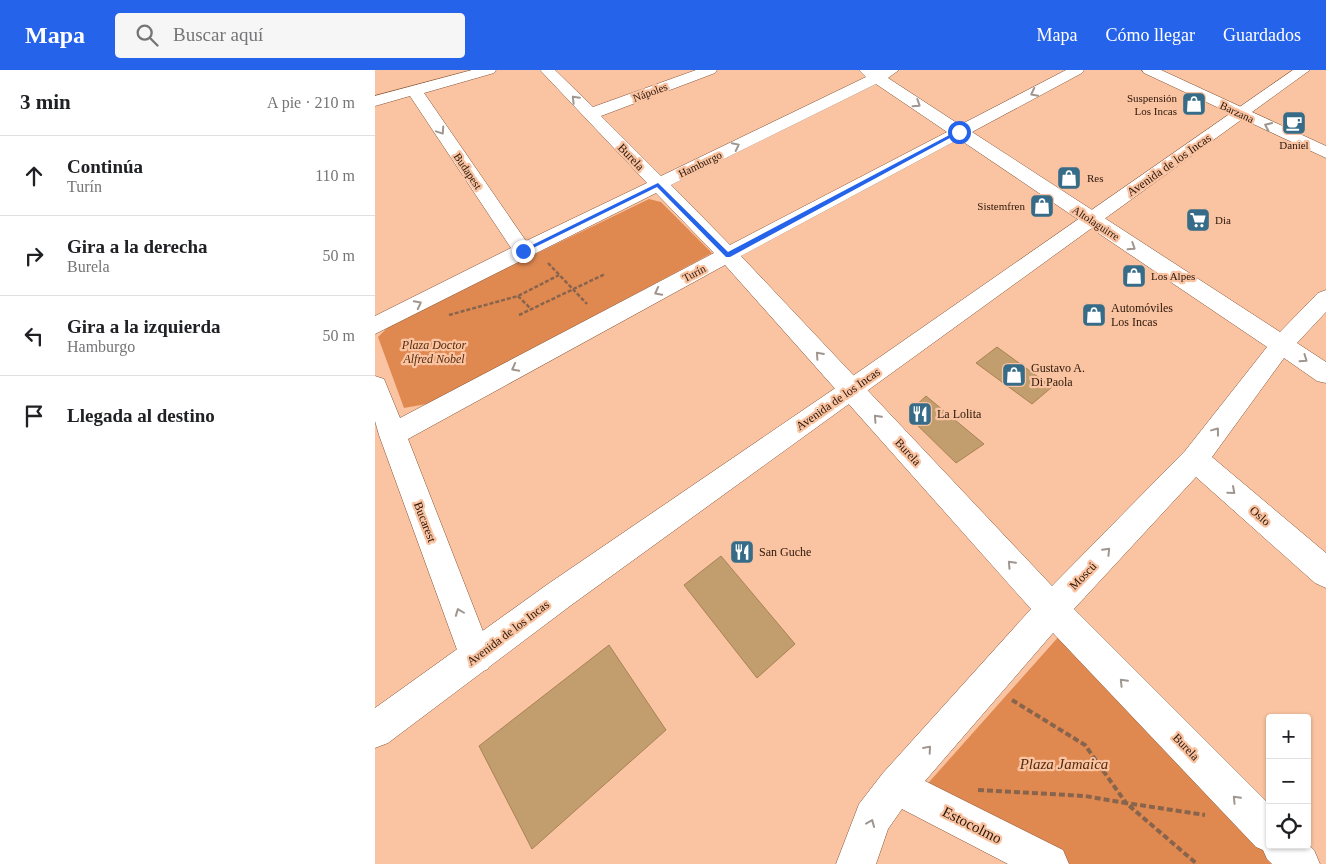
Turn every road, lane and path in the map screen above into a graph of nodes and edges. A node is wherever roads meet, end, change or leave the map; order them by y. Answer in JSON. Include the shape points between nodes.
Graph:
{"nodes":[{"id":1,"x":489,"y":70,"type":"edge"},
{"id":2,"x":547,"y":70,"type":"edge"},
{"id":3,"x":710,"y":70,"type":"edge"},
{"id":4,"x":1077,"y":70,"type":"edge"},
{"id":5,"x":1149,"y":70,"type":"edge"},
{"id":6,"x":1303,"y":70,"type":"edge"},
{"id":7,"x":878,"y":72,"type":"edge"},
{"id":8,"x":414,"y":90,"type":"junction"},
{"id":9,"x":375,"y":101,"type":"edge"},
{"id":10,"x":590,"y":114,"type":"junction"},
{"id":11,"x":1241,"y":114,"type":"junction"},
{"id":12,"x":959,"y":132,"type":"junction"},
{"id":13,"x":1326,"y":153,"type":"edge"},
{"id":14,"x":658,"y":185,"type":"junction"},
{"id":15,"x":1091,"y":220,"type":"junction"},
{"id":16,"x":527,"y":248,"type":"junction"},
{"id":17,"x":728,"y":255,"type":"junction"},
{"id":18,"x":605,"y":274,"type":"dead end"},
{"id":19,"x":559,"y":275,"type":"junction"},
{"id":20,"x":572,"y":290,"type":"junction"},
{"id":21,"x":518,"y":296,"type":"junction"},
{"id":22,"x":1326,"y":298,"type":"edge"},
{"id":23,"x":531,"y":309,"type":"junction"},
{"id":24,"x":519,"y":316,"type":"dead end"},
{"id":25,"x":441,"y":317,"type":"dead end"},
{"id":26,"x":604,"y":320,"type":"junction"},
{"id":27,"x":375,"y":326,"type":"edge"},
{"id":28,"x":1282,"y":344,"type":"junction"},
{"id":29,"x":1326,"y":374,"type":"edge"},
{"id":30,"x":375,"y":386,"type":"edge"},
{"id":31,"x":852,"y":390,"type":"junction"},
{"id":32,"x":392,"y":435,"type":"junction"},
{"id":33,"x":1195,"y":459,"type":"junction"},
{"id":34,"x":1326,"y":574,"type":"edge"},
{"id":35,"x":1052,"y":609,"type":"junction"},
{"id":36,"x":476,"y":657,"type":"junction"},
{"id":37,"x":985,"y":683,"type":"junction"},
{"id":38,"x":375,"y":730,"type":"edge"},
{"id":39,"x":896,"y":786,"type":"junction"},
{"id":40,"x":975,"y":790,"type":"dead end"},
{"id":41,"x":1126,"y":803,"type":"junction"},
{"id":42,"x":1212,"y":816,"type":"dead end"},
{"id":43,"x":1266,"y":830,"type":"edge"},
{"id":44,"x":1285,"y":849,"type":"edge"},
{"id":45,"x":856,"y":864,"type":"edge"},
{"id":46,"x":1049,"y":864,"type":"edge"},
{"id":47,"x":1197,"y":864,"type":"edge"},
{"id":48,"x":1300,"y":864,"type":"edge"}],
"edges":[{"from":1,"to":8,"type":"street"},
{"from":10,"to":2,"type":"street","name":"Burela","one_way":true},
{"from":3,"to":10,"type":"street","name":"Nápoles"},
{"from":4,"to":12,"type":"street","name":"Turín","one_way":true},
{"from":5,"to":11,"type":"street","name":"Barzana"},
{"from":6,"to":11,"type":"street","name":"Avenida de los Incas"},
{"from":7,"to":12,"type":"street","name":"Altolaguirre","one_way":true},
{"from":14,"to":7,"type":"street","name":"Hamburgo","one_way":true},
{"from":8,"to":9,"type":"street"},
{"from":8,"to":16,"type":"street","name":"Budapest","one_way":true},
{"from":10,"to":14,"type":"street","name":"Burela"},
{"from":13,"to":11,"type":"street","name":"Barzana","one_way":true},
{"from":11,"to":15,"type":"street","name":"Avenida de los Incas"},
{"from":12,"to":15,"type":"street","name":"Altolaguirre"},
{"from":12,"to":17,"type":"street","name":"Turín"},
{"from":14,"to":16,"type":"street","name":"Hamburgo"},
{"from":14,"to":17,"type":"street","name":"Burela"},
{"from":15,"to":28,"type":"street","name":"Altolaguirre","one_way":true},
{"from":15,"to":31,"type":"street","name":"Avenida de los Incas"},
{"from":16,"to":19,"type":"path"},
{"from":27,"to":16,"type":"street","name":"Hamburgo","one_way":true},
{"from":17,"to":26,"type":"street","name":"Turín","one_way":true},
{"from":31,"to":17,"type":"street","name":"Burela","one_way":true},
{"from":18,"to":20,"type":"path"},
{"from":19,"to":20,"type":"path"},
{"from":19,"to":21,"type":"path"},
{"from":20,"to":23,"type":"path"},
{"from":20,"to":26,"type":"path"},
{"from":21,"to":23,"type":"path"},
{"from":21,"to":25,"type":"path"},
{"from":22,"to":28,"type":"street","name":"Moscú"},
{"from":23,"to":24,"type":"path"},
{"from":26,"to":32,"type":"street","name":"Turín","one_way":true},
{"from":28,"to":29,"type":"street","name":"Altolaguirre","one_way":true},
{"from":33,"to":28,"type":"street","name":"Moscú","one_way":true},
{"from":30,"to":32,"type":"street","name":"Bucarest"},
{"from":35,"to":31,"type":"street","name":"Burela","one_way":true},
{"from":31,"to":36,"type":"street","name":"Avenida de los Incas"},
{"from":36,"to":32,"type":"street","name":"Bucarest","one_way":true},
{"from":33,"to":34,"type":"street","name":"Oslo","one_way":true},
{"from":35,"to":33,"type":"street","name":"Moscú","one_way":true},
{"from":35,"to":37,"type":"street","name":"Moscú"},
{"from":43,"to":35,"type":"street","name":"Burela","one_way":true},
{"from":36,"to":38,"type":"street","name":"Avenida de los Incas"},
{"from":39,"to":37,"type":"street","name":"Moscú","one_way":true},
{"from":37,"to":41,"type":"path","via":[[1085,745]]},
{"from":45,"to":39,"type":"street","name":"Moscú","one_way":true,"via":[[873,818]]},
{"from":39,"to":46,"type":"street","name":"Estocolmo"},
{"from":40,"to":41,"type":"path","via":[[1085,796]]},
{"from":41,"to":42,"type":"path"},
{"from":41,"to":47,"type":"path"},
{"from":44,"to":48,"type":"street"}]}
